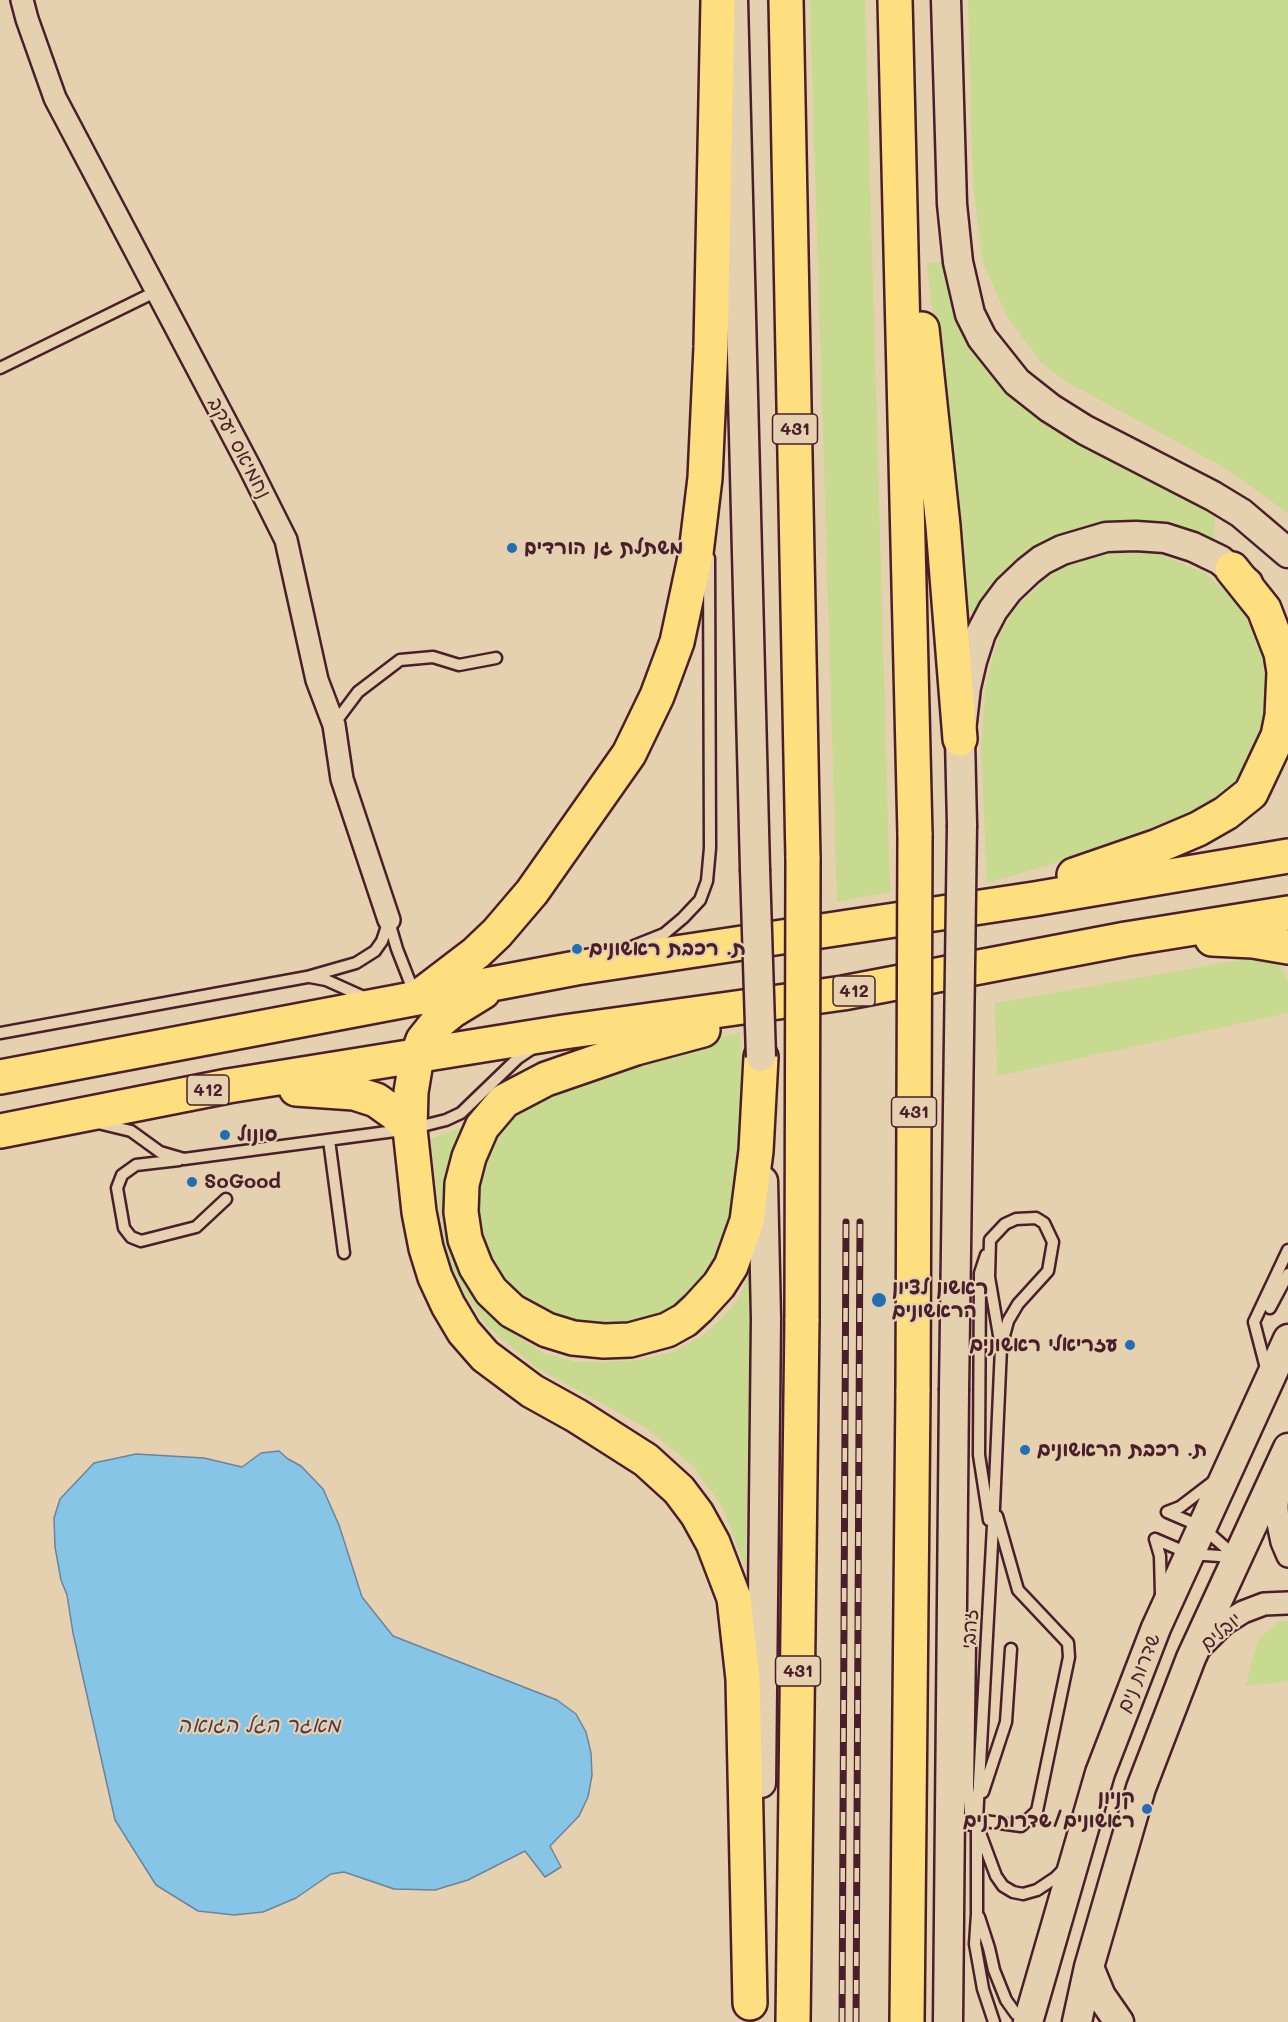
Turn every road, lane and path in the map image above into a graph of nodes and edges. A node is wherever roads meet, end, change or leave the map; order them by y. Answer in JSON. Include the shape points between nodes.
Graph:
{"nodes":[{"id":1,"x":22,"y":0,"type":"edge"},
{"id":2,"x":718,"y":0,"type":"edge"},
{"id":3,"x":733,"y":0,"type":"edge"},
{"id":4,"x":786,"y":0,"type":"edge"},
{"id":5,"x":895,"y":0,"type":"edge"},
{"id":6,"x":946,"y":0,"type":"edge"},
{"id":7,"x":897,"y":88,"type":"junction"},
{"id":8,"x":157,"y":291,"type":"junction"},
{"id":9,"x":0,"y":368,"type":"edge"},
{"id":10,"x":708,"y":413,"type":"junction"},
{"id":11,"x":1288,"y":553,"type":"edge"},
{"id":12,"x":1232,"y":568,"type":"junction"},
{"id":13,"x":1288,"y":641,"type":"edge"},
{"id":14,"x":496,"y":658,"type":"dead end"},
{"id":15,"x":334,"y":725,"type":"junction"},
{"id":16,"x":960,"y":739,"type":"junction"},
{"id":17,"x":1288,"y":856,"type":"edge"},
{"id":18,"x":943,"y":913,"type":"junction"},
{"id":19,"x":1288,"y":913,"type":"edge"},
{"id":20,"x":389,"y":920,"type":"junction"},
{"id":21,"x":1126,"y":939,"type":"junction"},
{"id":22,"x":1288,"y":947,"type":"edge"},
{"id":23,"x":576,"y":968,"type":"junction"},
{"id":24,"x":307,"y":976,"type":"junction"},
{"id":25,"x":498,"y":984,"type":"junction"},
{"id":26,"x":843,"y":993,"type":"junction"},
{"id":27,"x":402,"y":1002,"type":"junction"},
{"id":28,"x":564,"y":1032,"type":"junction"},
{"id":29,"x":0,"y":1033,"type":"edge"},
{"id":30,"x":417,"y":1056,"type":"junction"},
{"id":31,"x":761,"y":1057,"type":"junction"},
{"id":32,"x":0,"y":1077,"type":"edge"},
{"id":33,"x":228,"y":1086,"type":"junction"},
{"id":34,"x":71,"y":1118,"type":"junction"},
{"id":35,"x":410,"y":1129,"type":"junction"},
{"id":36,"x":0,"y":1131,"type":"edge"},
{"id":37,"x":329,"y":1140,"type":"junction"},
{"id":38,"x":184,"y":1159,"type":"junction"},
{"id":39,"x":226,"y":1199,"type":"dead end"},
{"id":40,"x":990,"y":1240,"type":"junction"},
{"id":41,"x":1288,"y":1250,"type":"edge"},
{"id":42,"x":344,"y":1253,"type":"dead end"},
{"id":43,"x":1288,"y":1274,"type":"edge"},
{"id":44,"x":1270,"y":1308,"type":"dead end"},
{"id":45,"x":1288,"y":1339,"type":"edge"},
{"id":46,"x":1001,"y":1347,"type":"junction"},
{"id":47,"x":1269,"y":1379,"type":"junction"},
{"id":48,"x":1285,"y":1455,"type":"edge"},
{"id":49,"x":1234,"y":1458,"type":"junction"},
{"id":50,"x":994,"y":1507,"type":"junction"},
{"id":51,"x":1202,"y":1527,"type":"junction"},
{"id":52,"x":992,"y":1544,"type":"junction"},
{"id":53,"x":1190,"y":1554,"type":"junction"},
{"id":54,"x":1288,"y":1556,"type":"edge"},
{"id":55,"x":1238,"y":1558,"type":"junction"},
{"id":56,"x":1288,"y":1603,"type":"edge"},
{"id":57,"x":1156,"y":1628,"type":"junction"},
{"id":58,"x":970,"y":1643,"type":"dead end"},
{"id":59,"x":1011,"y":1649,"type":"dead end"},
{"id":60,"x":1191,"y":1658,"type":"junction"},
{"id":61,"x":978,"y":1807,"type":"junction"},
{"id":62,"x":977,"y":1822,"type":"junction"},
{"id":63,"x":976,"y":1849,"type":"junction"},
{"id":64,"x":1075,"y":1855,"type":"junction"},
{"id":65,"x":977,"y":1914,"type":"junction"},
{"id":66,"x":1089,"y":1967,"type":"junction"},
{"id":67,"x":750,"y":2012,"type":"edge"},
{"id":68,"x":991,"y":2019,"type":"edge"},
{"id":69,"x":1028,"y":2021,"type":"edge"},
{"id":70,"x":793,"y":2022,"type":"edge"},
{"id":71,"x":907,"y":2022,"type":"edge"},
{"id":72,"x":948,"y":2022,"type":"edge"},
{"id":73,"x":1077,"y":2022,"type":"edge"},
{"id":74,"x":1119,"y":2022,"type":"edge"}],
"edges":[{"from":1,"to":8,"type":"street","name":"נחמיאס יעקב","via":[[55,98]]},
{"from":2,"to":10,"type":"main road"},
{"from":3,"to":31,"type":"main road","bridge":true},
{"from":4,"to":70,"type":"main road","number":"431","bridge":true,"via":[[803,859]]},
{"from":5,"to":7,"type":"main road","number":"431"},
{"from":6,"to":11,"type":"main road","via":[[952,204],[958,262],[970,314],[982,338],[1017,382],[1050,408],[1241,513]]},
{"from":7,"to":16,"type":"main road","via":[[943,526]]},
{"from":7,"to":71,"type":"main road","number":"431","bridge":true,"via":[[915,835]]},
{"from":8,"to":9,"type":"lane"},
{"from":8,"to":15,"type":"street","name":"נחמיאס יעקב","via":[[286,540],[317,680]]},
{"from":10,"to":23,"type":"lane","via":[[707,881],[700,900],[664,934]]},
{"from":10,"to":27,"type":"main road","via":[[701,510],[688,599],[678,642],[629,754],[532,892],[497,933],[476,953]]},
{"from":12,"to":13,"type":"main road","via":[[1266,603]]},
{"from":12,"to":16,"type":"main road","via":[[1193,547],[1165,538],[1136,536],[1106,537],[1042,560],[1008,590],[981,633],[966,687]]},
{"from":12,"to":18,"type":"main road","via":[[1264,609],[1281,652],[1284,672],[1278,736],[1251,793],[1226,813],[1158,846],[1070,877]]},
{"from":14,"to":15,"type":"lane","via":[[459,665],[433,657],[400,660],[358,692]]},
{"from":15,"to":20,"type":"street","name":"נחמיאס יעקב","via":[[342,779]]},
{"from":16,"to":72,"type":"main road","bridge":true},
{"from":17,"to":18,"type":"main road"},
{"from":18,"to":23,"type":"main road"},
{"from":19,"to":21,"type":"main road","number":"412"},
{"from":20,"to":24,"type":"lane","via":[[382,941],[368,957]]},
{"from":20,"to":27,"type":"lane","via":[[397,950]]},
{"from":21,"to":22,"type":"main road","via":[[1253,941]]},
{"from":21,"to":26,"type":"main road","number":"412"},
{"from":23,"to":25,"type":"main road"},
{"from":24,"to":27,"type":"lane"},
{"from":24,"to":29,"type":"lane"},
{"from":25,"to":27,"type":"main road"},
{"from":25,"to":30,"type":"main road","via":[[435,1025]]},
{"from":26,"to":28,"type":"main road","number":"412"},
{"from":26,"to":31,"type":"main road","via":[[636,1048],[546,1079],[504,1101],[482,1126],[462,1184],[465,1239],[491,1291],[512,1311],[547,1330],[573,1338],[630,1340],[667,1330],[685,1320],[719,1285],[731,1266],[747,1221],[756,1151]]},
{"from":27,"to":32,"type":"main road"},
{"from":28,"to":30,"type":"main road","number":"412"},
{"from":28,"to":35,"type":"lane","via":[[518,1058],[461,1113]]},
{"from":30,"to":33,"type":"main road","number":"412"},
{"from":30,"to":35,"type":"main road"},
{"from":31,"to":67,"type":"main road","via":[[765,1319],[760,1801]]},
{"from":33,"to":34,"type":"main road","number":"412"},
{"from":33,"to":35,"type":"main road","via":[[354,1093],[386,1106]]},
{"from":34,"to":36,"type":"main road","number":"412"},
{"from":34,"to":38,"type":"lane","via":[[131,1131],[160,1152]]},
{"from":35,"to":37,"type":"lane"},
{"from":35,"to":67,"type":"main road","via":[[426,1248],[448,1305],[464,1332],[484,1356],[507,1374],[646,1460],[680,1490],[713,1542],[727,1576],[734,1598],[743,1679]]},
{"from":37,"to":38,"type":"lane"},
{"from":37,"to":42,"type":"lane"},
{"from":38,"to":39,"type":"lane","via":[[136,1165],[122,1175],[117,1188],[124,1227],[131,1237],[141,1240],[196,1227]]},
{"from":40,"to":46,"type":"lane","via":[[989,1277]]},
{"from":40,"to":46,"type":"lane","via":[[1005,1224],[1036,1218],[1044,1222],[1053,1242],[1048,1271],[1018,1304],[1008,1321]]},
{"from":40,"to":52,"type":"lane","via":[[981,1273],[979,1455]]},
{"from":41,"to":47,"type":"lane","via":[[1254,1322]]},
{"from":43,"to":44,"type":"lane"},
{"from":45,"to":47,"type":"main road","name":"שדרות נים"},
{"from":46,"to":50,"type":"lane","name":"זהבי"},
{"from":47,"to":49,"type":"main road","name":"שדרות נים"},
{"from":48,"to":54,"type":"street","via":[[1277,1519]]},
{"from":48,"to":55,"type":"main road"},
{"from":49,"to":51,"type":"main road","name":"שדרות נים"},
{"from":49,"to":51,"type":"lane","via":[[1211,1484],[1167,1512]]},
{"from":50,"to":52,"type":"lane","name":"זהבי"},
{"from":50,"to":62,"type":"lane","via":[[1018,1590],[1068,1643],[1069,1658],[1037,1811],[1021,1826]]},
{"from":51,"to":53,"type":"main road","name":"שדרות נים"},
{"from":51,"to":55,"type":"lane"},
{"from":52,"to":61,"type":"lane","name":"זהבי"},
{"from":53,"to":55,"type":"lane"},
{"from":53,"to":57,"type":"main road","name":"שדרות נים"},
{"from":53,"to":57,"type":"lane","via":[[1155,1539],[1161,1568]]},
{"from":55,"to":60,"type":"main road"},
{"from":56,"to":60,"type":"street","name":"יובלים","via":[[1264,1604],[1243,1612],[1224,1624]]},
{"from":57,"to":64,"type":"main road","name":"שדרות נים","via":[[1100,1773]]},
{"from":58,"to":63,"type":"lane","via":[[968,1788]]},
{"from":59,"to":61,"type":"lane","via":[[1006,1722]]},
{"from":60,"to":66,"type":"main road","via":[[1141,1788]]},
{"from":61,"to":62,"type":"lane","name":"זהבי"},
{"from":62,"to":63,"type":"lane","name":"זהבי"},
{"from":62,"to":64,"type":"lane","via":[[996,1876],[1013,1892],[1037,1890],[1055,1878]]},
{"from":63,"to":65,"type":"lane","name":"זהבי"},
{"from":64,"to":69,"type":"main road","name":"שדרות נים"},
{"from":65,"to":68,"type":"lane","name":"זהבי","via":[[975,1944]]},
{"from":65,"to":69,"type":"lane","name":"זהבי","via":[[1006,2000],[1016,2014]]},
{"from":66,"to":73,"type":"main road"},
{"from":66,"to":74,"type":"main road","via":[[1101,1996]]}]}
